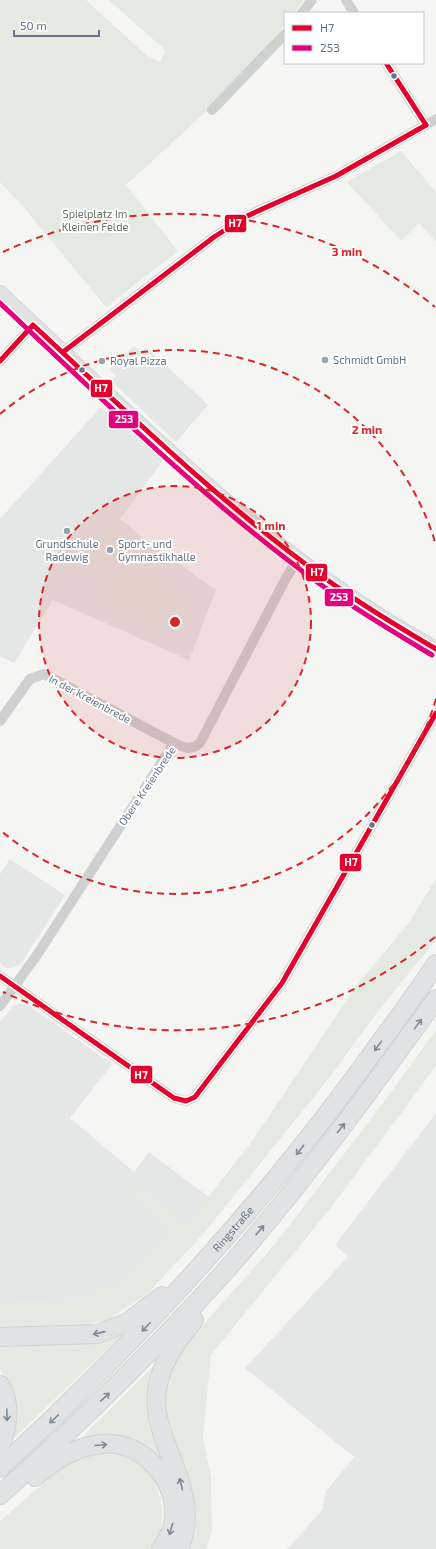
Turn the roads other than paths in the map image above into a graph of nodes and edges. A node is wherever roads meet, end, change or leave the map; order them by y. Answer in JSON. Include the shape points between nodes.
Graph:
{"nodes":[{"id":1,"x":312,"y":0,"type":"edge"},
{"id":2,"x":346,"y":0,"type":"edge"},
{"id":3,"x":303,"y":12,"type":"edge"},
{"id":4,"x":353,"y":12,"type":"edge"},
{"id":5,"x":284,"y":35,"type":"edge"},
{"id":6,"x":387,"y":64,"type":"edge"},
{"id":7,"x":212,"y":110,"type":"dead end"},
{"id":8,"x":436,"y":119,"type":"edge"},
{"id":9,"x":426,"y":125,"type":"junction"},
{"id":10,"x":0,"y":293,"type":"edge"},
{"id":11,"x":34,"y":325,"type":"junction"},
{"id":12,"x":63,"y":352,"type":"junction"},
{"id":13,"x":0,"y":361,"type":"edge"},
{"id":14,"x":298,"y":559,"type":"junction"},
{"id":15,"x":436,"y":649,"type":"edge"},
{"id":16,"x":436,"y":713,"type":"edge"},
{"id":17,"x":0,"y":721,"type":"edge"},
{"id":18,"x":174,"y":743,"type":"junction"},
{"id":19,"x":436,"y":964,"type":"edge"},
{"id":20,"x":0,"y":976,"type":"edge"},
{"id":21,"x":14,"y":987,"type":"junction"},
{"id":22,"x":436,"y":999,"type":"edge"},
{"id":23,"x":0,"y":1006,"type":"edge"},
{"id":24,"x":229,"y":1236,"type":"junction"},
{"id":25,"x":235,"y":1260,"type":"junction"},
{"id":26,"x":0,"y":1337,"type":"edge"},
{"id":27,"x":0,"y":1384,"type":"edge"},
{"id":28,"x":0,"y":1446,"type":"edge"},
{"id":29,"x":0,"y":1468,"type":"edge"},
{"id":30,"x":2,"y":1493,"type":"edge"},
{"id":31,"x":161,"y":1549,"type":"edge"},
{"id":32,"x":179,"y":1549,"type":"edge"}],
"edges":[{"from":1,"to":3,"type":"street"},
{"from":2,"to":4,"type":"street"},
{"from":5,"to":7,"type":"street"},
{"from":6,"to":9,"type":"street"},
{"from":8,"to":9,"type":"street"},
{"from":9,"to":12,"type":"street","via":[[336,176],[247,216],[214,237]]},
{"from":10,"to":11,"type":"main road"},
{"from":11,"to":12,"type":"main road"},
{"from":11,"to":13,"type":"street"},
{"from":12,"to":14,"type":"main road","via":[[198,477]]},
{"from":14,"to":15,"type":"main road","via":[[391,624]]},
{"from":14,"to":18,"type":"street","name":"Obere Kreienbrede","via":[[200,743],[194,748],[184,749]]},
{"from":16,"to":21,"type":"street","via":[[282,983],[195,1097],[186,1101],[174,1098]]},
{"from":17,"to":18,"type":"street","name":"In der Kreienbrede","via":[[30,679],[44,674]]},
{"from":18,"to":21,"type":"street","name":"Obere Kreienbrede"},
{"from":19,"to":24,"type":"highway","name":"Ringstraße","one_way":true,"via":[[349,1086],[291,1162]]},
{"from":20,"to":21,"type":"street"},
{"from":21,"to":23,"type":"street","name":"Obere Kreienbrede"},
{"from":25,"to":22,"type":"highway","name":"Ringstraße","one_way":true,"via":[[307,1174]]},
{"from":24,"to":26,"type":"highway","one_way":true,"via":[[201,1251],[162,1296],[128,1322],[97,1334]]},
{"from":24,"to":29,"type":"highway","name":"Ringstraße","one_way":true,"via":[[105,1369]]},
{"from":30,"to":25,"type":"highway","name":"Ringstraße","one_way":true,"via":[[114,1389]]},
{"from":32,"to":25,"type":"highway","one_way":true,"via":[[184,1536],[186,1516],[184,1496],[177,1468],[163,1437],[157,1399],[159,1381],[167,1360],[181,1336],[225,1284]]},
{"from":27,"to":28,"type":"highway","one_way":true,"via":[[7,1401],[8,1420],[5,1437]]},
{"from":30,"to":31,"type":"highway","one_way":true,"via":[[21,1489],[67,1454],[91,1446],[111,1444],[127,1447],[152,1462],[168,1484],[174,1519],[169,1536]]}]}
